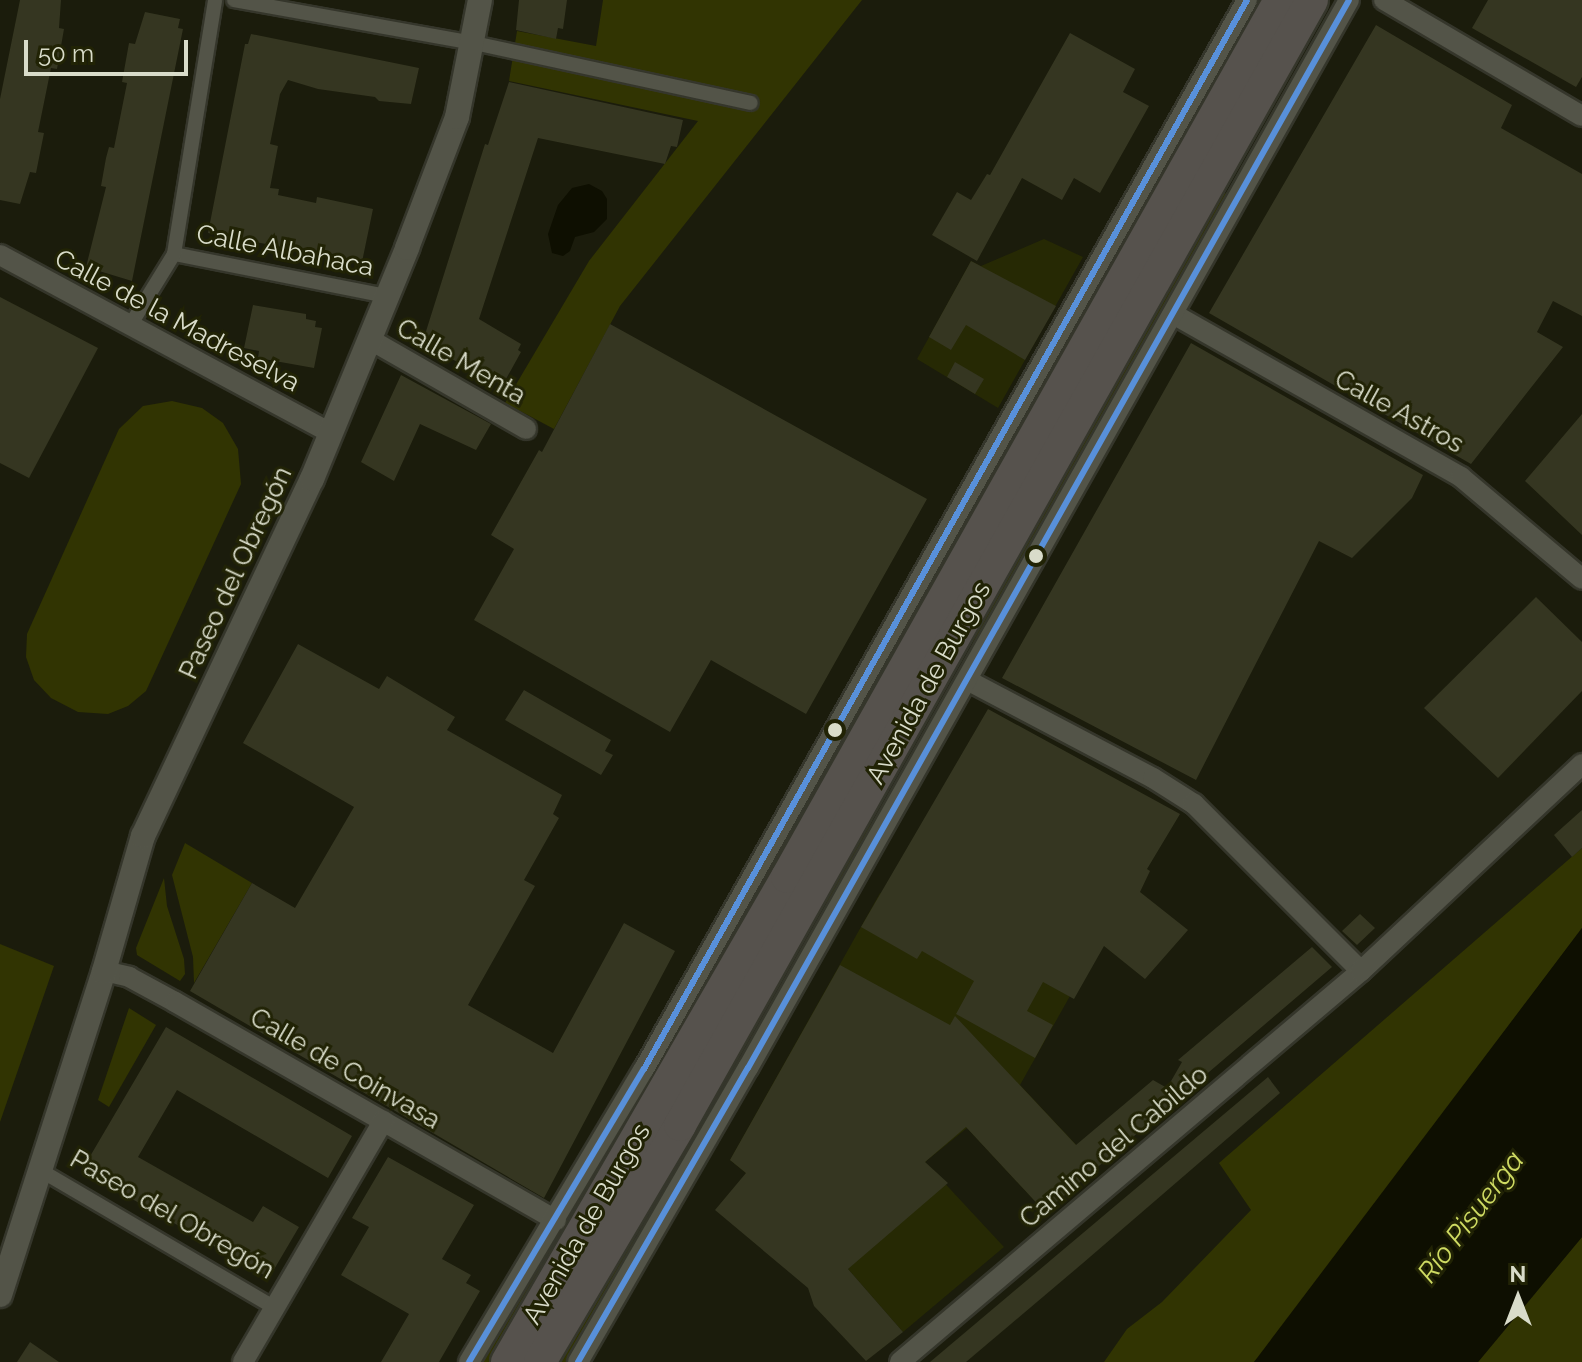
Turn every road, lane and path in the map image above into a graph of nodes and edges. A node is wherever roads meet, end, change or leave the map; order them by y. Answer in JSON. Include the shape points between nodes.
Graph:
{"nodes":[{"id":1,"x":215,"y":0,"type":"edge"},
{"id":2,"x":234,"y":0,"type":"edge"},
{"id":3,"x":480,"y":0,"type":"edge"},
{"id":4,"x":1247,"y":0,"type":"edge"},
{"id":5,"x":1280,"y":0,"type":"edge"},
{"id":6,"x":1312,"y":0,"type":"edge"},
{"id":7,"x":1349,"y":0,"type":"edge"},
{"id":8,"x":1384,"y":0,"type":"edge"},
{"id":9,"x":474,"y":43,"type":"junction"},
{"id":10,"x":1314,"y":63,"type":"junction"},
{"id":11,"x":751,"y":103,"type":"dead end"},
{"id":12,"x":1582,"y":116,"type":"edge"},
{"id":13,"x":1231,"y":145,"type":"junction"},
{"id":14,"x":1139,"y":249,"type":"junction"},
{"id":15,"x":174,"y":254,"type":"junction"},
{"id":16,"x":0,"y":255,"type":"edge"},
{"id":17,"x":387,"y":296,"type":"junction"},
{"id":18,"x":1173,"y":314,"type":"junction"},
{"id":19,"x":1066,"y":318,"type":"junction"},
{"id":20,"x":131,"y":324,"type":"junction"},
{"id":21,"x":369,"y":339,"type":"junction"},
{"id":22,"x":526,"y":429,"type":"dead end"},
{"id":23,"x":330,"y":433,"type":"junction"},
{"id":24,"x":1582,"y":579,"type":"edge"},
{"id":25,"x":875,"y":654,"type":"junction"},
{"id":26,"x":967,"y":680,"type":"junction"},
{"id":27,"x":920,"y":697,"type":"junction"},
{"id":28,"x":1582,"y":764,"type":"edge"},
{"id":29,"x":906,"y":788,"type":"junction"},
{"id":30,"x":843,"y":899,"type":"junction"},
{"id":31,"x":773,"y":930,"type":"junction"},
{"id":32,"x":104,"y":971,"type":"junction"},
{"id":33,"x":1361,"y":971,"type":"junction"},
{"id":34,"x":728,"y":1008,"type":"junction"},
{"id":35,"x":644,"y":1069,"type":"junction"},
{"id":36,"x":383,"y":1121,"type":"junction"},
{"id":37,"x":602,"y":1141,"type":"junction"},
{"id":38,"x":40,"y":1170,"type":"junction"},
{"id":39,"x":556,"y":1220,"type":"junction"},
{"id":40,"x":648,"y":1244,"type":"junction"},
{"id":41,"x":568,"y":1260,"type":"junction"},
{"id":42,"x":0,"y":1295,"type":"edge"},
{"id":43,"x":275,"y":1308,"type":"junction"},
{"id":44,"x":243,"y":1362,"type":"edge"},
{"id":45,"x":469,"y":1362,"type":"edge"},
{"id":46,"x":507,"y":1362,"type":"edge"},
{"id":47,"x":540,"y":1362,"type":"edge"},
{"id":48,"x":578,"y":1362,"type":"edge"},
{"id":49,"x":900,"y":1362,"type":"edge"}],
"edges":[{"from":1,"to":15,"type":"street"},
{"from":2,"to":9,"type":"street"},
{"from":3,"to":9,"type":"street","name":"Paseo del Obregón"},
{"from":4,"to":19,"type":"street","name":"Avenida de Burgos"},
{"from":5,"to":14,"type":"highway","name":"Avenida de Burgos"},
{"from":6,"to":13,"type":"highway","name":"Avenida de Burgos"},
{"from":7,"to":10,"type":"street","name":"Avenida de Burgos"},
{"from":8,"to":12,"type":"street"},
{"from":9,"to":11,"type":"street"},
{"from":9,"to":17,"type":"street","name":"Paseo del Obregón","via":[[457,117]]},
{"from":10,"to":13,"type":"street"},
{"from":10,"to":18,"type":"street","name":"Avenida de Burgos"},
{"from":13,"to":27,"type":"highway","name":"Avenida de Burgos"},
{"from":14,"to":19,"type":"street"},
{"from":14,"to":31,"type":"highway","name":"Avenida de Burgos"},
{"from":15,"to":17,"type":"street","name":"Calle Albahaca"},
{"from":15,"to":20,"type":"street"},
{"from":16,"to":20,"type":"street","name":"Calle de la Madreselva"},
{"from":17,"to":21,"type":"street","name":"Paseo del Obregón"},
{"from":18,"to":24,"type":"street","name":"Calle Astros","via":[[1461,477]]},
{"from":18,"to":26,"type":"street","name":"Avenida de Burgos"},
{"from":19,"to":25,"type":"street","name":"Avenida de Burgos"},
{"from":20,"to":23,"type":"street","name":"Calle de la Madreselva"},
{"from":21,"to":22,"type":"street","name":"Calle Menta"},
{"from":21,"to":23,"type":"street","name":"Paseo del Obregón"},
{"from":23,"to":32,"type":"street","name":"Paseo del Obregón","via":[[143,836]]},
{"from":25,"to":31,"type":"street","via":[[754,898]]},
{"from":25,"to":35,"type":"street","name":"Avenida de Burgos"},
{"from":26,"to":29,"type":"street","name":"Avenida de Burgos"},
{"from":26,"to":33,"type":"street","via":[[1194,804]]},
{"from":27,"to":29,"type":"street"},
{"from":27,"to":31,"type":"highway","name":"Avenida de Burgos"},
{"from":28,"to":33,"type":"street","name":"Camino del Cabildo"},
{"from":29,"to":30,"type":"street","name":"Avenida de Burgos"},
{"from":30,"to":31,"type":"street","via":[[808,933]]},
{"from":30,"to":40,"type":"street","name":"Avenida de Burgos"},
{"from":31,"to":34,"type":"highway","name":"Avenida de Burgos"},
{"from":32,"to":36,"type":"street","name":"Calle de Coinvasa","via":[[141,983]]},
{"from":32,"to":38,"type":"street","name":"Paseo del Obregón"},
{"from":33,"to":49,"type":"street","name":"Camino del Cabildo"},
{"from":34,"to":35,"type":"street","via":[[692,1006]]},
{"from":34,"to":40,"type":"street","via":[[749,1040]]},
{"from":34,"to":41,"type":"highway","name":"Avenida de Burgos"},
{"from":34,"to":47,"type":"highway","name":"Avenida de Burgos"},
{"from":35,"to":37,"type":"street","name":"Avenida de Burgos"},
{"from":36,"to":39,"type":"street","name":"Calle de Coinvasa"},
{"from":36,"to":43,"type":"street"},
{"from":37,"to":39,"type":"street","name":"Avenida de Burgos"},
{"from":37,"to":41,"type":"street"},
{"from":38,"to":42,"type":"street","name":"Paseo del Obregón"},
{"from":38,"to":43,"type":"street","name":"Paseo del Obregón"},
{"from":39,"to":45,"type":"street","name":"Avenida de Burgos"},
{"from":40,"to":48,"type":"street","name":"Avenida de Burgos"},
{"from":41,"to":46,"type":"highway","name":"Avenida de Burgos"},
{"from":43,"to":44,"type":"street"}]}
